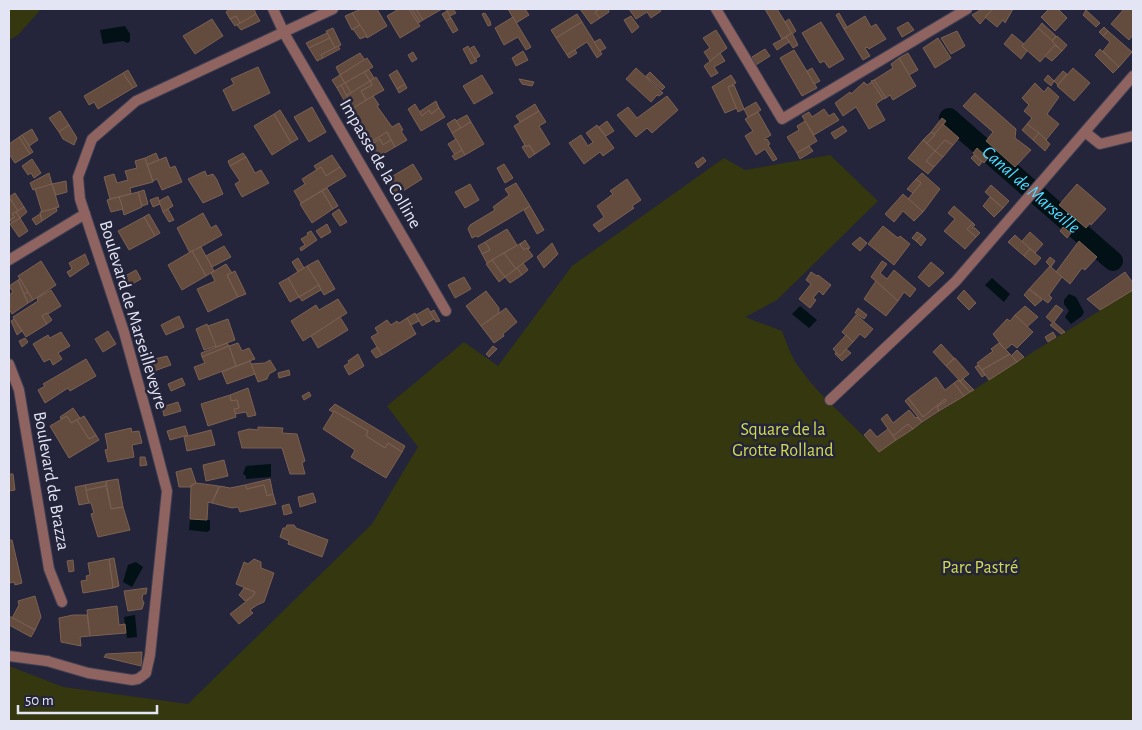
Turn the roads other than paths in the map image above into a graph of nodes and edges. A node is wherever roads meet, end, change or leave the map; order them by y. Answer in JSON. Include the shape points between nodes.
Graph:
{"nodes":[{"id":1,"x":273,"y":9,"type":"edge"},
{"id":2,"x":333,"y":9,"type":"edge"},
{"id":3,"x":716,"y":9,"type":"edge"},
{"id":4,"x":967,"y":9,"type":"edge"},
{"id":5,"x":284,"y":33,"type":"junction"},
{"id":6,"x":1133,"y":76,"type":"edge"},
{"id":7,"x":1085,"y":132,"type":"junction"},
{"id":8,"x":1133,"y":136,"type":"edge"},
{"id":9,"x":85,"y":214,"type":"junction"},
{"id":10,"x":9,"y":260,"type":"edge"},
{"id":11,"x":446,"y":311,"type":"dead end"},
{"id":12,"x":9,"y":364,"type":"edge"},
{"id":13,"x":830,"y":400,"type":"dead end"},
{"id":14,"x":62,"y":602,"type":"dead end"},
{"id":15,"x":9,"y":656,"type":"edge"}],
"edges":[{"from":1,"to":5,"type":"street","name":"Impasse de la Colline"},
{"from":2,"to":5,"type":"street","name":"Boulevard de Marseilleveyre"},
{"from":3,"to":4,"type":"street","via":[[782,119]]},
{"from":5,"to":9,"type":"street","name":"Boulevard de Marseilleveyre","via":[[136,101],[92,139],[78,177]]},
{"from":5,"to":11,"type":"street","name":"Impasse de la Colline"},
{"from":6,"to":7,"type":"street"},
{"from":7,"to":8,"type":"street","via":[[1100,144]]},
{"from":7,"to":13,"type":"street","via":[[956,281]]},
{"from":9,"to":10,"type":"street"},
{"from":9,"to":15,"type":"street","name":"Boulevard de Marseilleveyre","via":[[126,342],[167,491],[150,655],[146,673],[132,680]]},
{"from":12,"to":14,"type":"street","name":"Boulevard de Brazza","via":[[19,390],[49,569]]}]}
